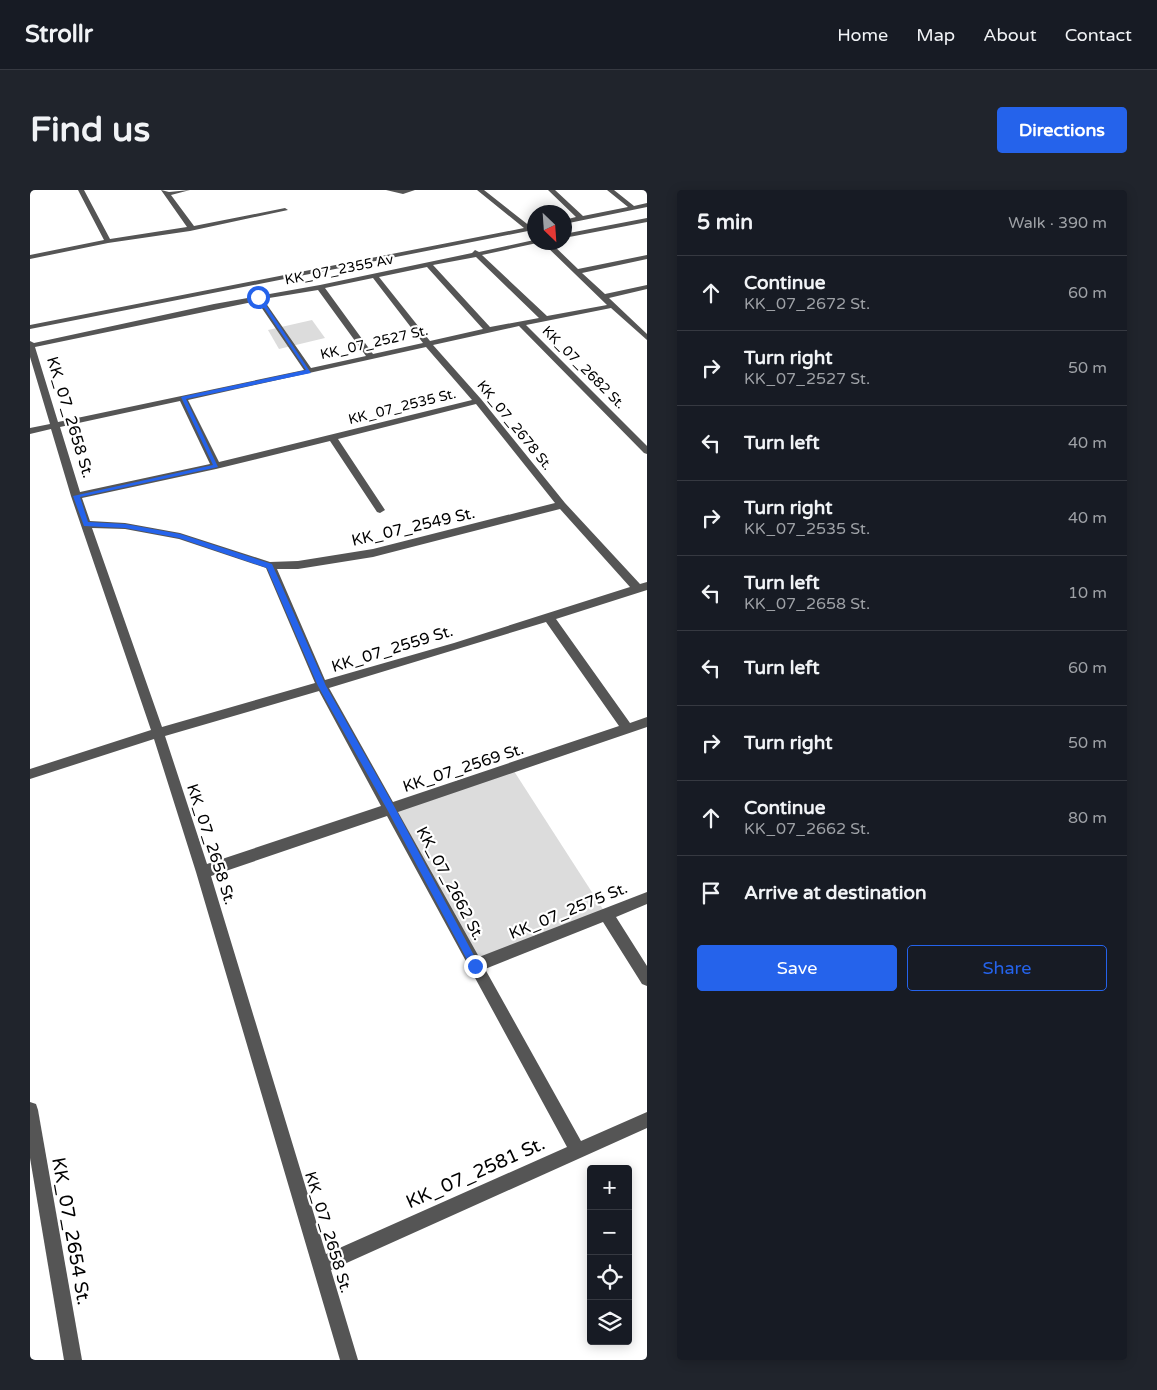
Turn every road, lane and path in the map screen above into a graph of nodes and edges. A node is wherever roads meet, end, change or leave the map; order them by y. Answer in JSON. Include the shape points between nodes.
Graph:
{"nodes":[{"id":1,"x":81,"y":190,"type":"edge"},
{"id":2,"x":187,"y":190,"type":"edge"},
{"id":3,"x":389,"y":190,"type":"edge"},
{"id":4,"x":412,"y":190,"type":"edge"},
{"id":5,"x":480,"y":190,"type":"edge"},
{"id":6,"x":551,"y":190,"type":"edge"},
{"id":7,"x":610,"y":190,"type":"edge"},
{"id":8,"x":165,"y":192,"type":"edge"},
{"id":9,"x":647,"y":205,"type":"edge"},
{"id":10,"x":633,"y":208,"type":"junction"},
{"id":11,"x":285,"y":210,"type":"dead end"},
{"id":12,"x":582,"y":218,"type":"junction"},
{"id":13,"x":572,"y":220,"type":"edge"},
{"id":14,"x":647,"y":220,"type":"edge"},
{"id":15,"x":527,"y":225,"type":"edge"},
{"id":16,"x":190,"y":229,"type":"junction"},
{"id":17,"x":527,"y":231,"type":"edge"},
{"id":18,"x":572,"y":234,"type":"edge"},
{"id":19,"x":108,"y":241,"type":"junction"},
{"id":20,"x":466,"y":244,"type":"junction"},
{"id":21,"x":527,"y":244,"type":"edge"},
{"id":22,"x":554,"y":250,"type":"edge"},
{"id":23,"x":478,"y":255,"type":"junction"},
{"id":24,"x":30,"y":257,"type":"edge"},
{"id":25,"x":647,"y":257,"type":"edge"},
{"id":26,"x":428,"y":264,"type":"junction"},
{"id":27,"x":577,"y":272,"type":"junction"},
{"id":28,"x":374,"y":276,"type":"junction"},
{"id":29,"x":320,"y":287,"type":"junction"},
{"id":30,"x":647,"y":287,"type":"edge"},
{"id":31,"x":258,"y":297,"type":"junction"},
{"id":32,"x":604,"y":297,"type":"junction"},
{"id":33,"x":612,"y":306,"type":"junction"},
{"id":34,"x":545,"y":319,"type":"junction"},
{"id":35,"x":522,"y":325,"type":"junction"},
{"id":36,"x":30,"y":327,"type":"edge"},
{"id":37,"x":488,"y":330,"type":"junction"},
{"id":38,"x":647,"y":338,"type":"edge"},
{"id":39,"x":428,"y":344,"type":"junction"},
{"id":40,"x":30,"y":345,"type":"edge"},
{"id":41,"x":371,"y":357,"type":"junction"},
{"id":42,"x":309,"y":371,"type":"junction"},
{"id":43,"x":183,"y":398,"type":"junction"},
{"id":44,"x":478,"y":402,"type":"junction"},
{"id":45,"x":54,"y":425,"type":"junction"},
{"id":46,"x":30,"y":431,"type":"edge"},
{"id":47,"x":332,"y":437,"type":"junction"},
{"id":48,"x":647,"y":451,"type":"edge"},
{"id":49,"x":216,"y":466,"type":"junction"},
{"id":50,"x":76,"y":496,"type":"junction"},
{"id":51,"x":562,"y":505,"type":"junction"},
{"id":52,"x":380,"y":510,"type":"dead end"},
{"id":53,"x":86,"y":524,"type":"junction"},
{"id":54,"x":270,"y":566,"type":"junction"},
{"id":55,"x":642,"y":588,"type":"edge"},
{"id":56,"x":548,"y":616,"type":"junction"},
{"id":57,"x":322,"y":686,"type":"junction"},
{"id":58,"x":647,"y":722,"type":"edge"},
{"id":59,"x":628,"y":729,"type":"junction"},
{"id":60,"x":158,"y":733,"type":"junction"},
{"id":61,"x":30,"y":774,"type":"edge"},
{"id":62,"x":391,"y":808,"type":"junction"},
{"id":63,"x":203,"y":872,"type":"junction"},
{"id":64,"x":647,"y":898,"type":"edge"},
{"id":65,"x":606,"y":914,"type":"junction"},
{"id":66,"x":475,"y":966,"type":"junction"},
{"id":67,"x":647,"y":979,"type":"edge"},
{"id":68,"x":30,"y":1110,"type":"edge"},
{"id":69,"x":647,"y":1120,"type":"edge"},
{"id":70,"x":32,"y":1136,"type":"edge"},
{"id":71,"x":577,"y":1150,"type":"junction"},
{"id":72,"x":321,"y":1266,"type":"junction"},
{"id":73,"x":73,"y":1360,"type":"edge"},
{"id":74,"x":349,"y":1360,"type":"edge"}],
"edges":[{"from":1,"to":19,"type":"street"},
{"from":2,"to":8,"type":"street"},
{"from":3,"to":4,"type":"street"},
{"from":5,"to":15,"type":"street"},
{"from":6,"to":12,"type":"street"},
{"from":7,"to":10,"type":"street"},
{"from":8,"to":16,"type":"street","via":[[191,226]]},
{"from":9,"to":10,"type":"street"},
{"from":10,"to":12,"type":"street"},
{"from":11,"to":16,"type":"street"},
{"from":12,"to":13,"type":"street"},
{"from":14,"to":18,"type":"street"},
{"from":16,"to":19,"type":"street"},
{"from":17,"to":20,"type":"street","name":"KK_07_2355 Av"},
{"from":19,"to":24,"type":"street"},
{"from":20,"to":23,"type":"street"},
{"from":20,"to":36,"type":"street","name":"KK_07_2355 Av"},
{"from":21,"to":23,"type":"street","name":"KK_07_2355 Av"},
{"from":22,"to":27,"type":"street"},
{"from":23,"to":26,"type":"street","name":"KK_07_2355 Av"},
{"from":23,"to":34,"type":"street"},
{"from":25,"to":27,"type":"street"},
{"from":26,"to":28,"type":"street","name":"KK_07_2355 Av"},
{"from":26,"to":37,"type":"street"},
{"from":27,"to":32,"type":"street"},
{"from":28,"to":29,"type":"street","name":"KK_07_2355 Av"},
{"from":28,"to":39,"type":"street","name":"KK_07_2678 St."},
{"from":29,"to":31,"type":"street","name":"KK_07_2355 Av"},
{"from":29,"to":41,"type":"street"},
{"from":30,"to":32,"type":"street"},
{"from":31,"to":40,"type":"street","name":"KK_07_2355 Av"},
{"from":31,"to":42,"type":"street"},
{"from":32,"to":33,"type":"street"},
{"from":33,"to":34,"type":"street","name":"KK_07_2527 St."},
{"from":33,"to":38,"type":"street"},
{"from":34,"to":35,"type":"street","name":"KK_07_2527 St."},
{"from":35,"to":37,"type":"street","name":"KK_07_2527 St."},
{"from":35,"to":48,"type":"street","name":"KK_07_2682 St."},
{"from":37,"to":39,"type":"street","name":"KK_07_2527 St."},
{"from":39,"to":41,"type":"street","name":"KK_07_2527 St."},
{"from":39,"to":44,"type":"street","name":"KK_07_2678 St."},
{"from":40,"to":45,"type":"street","name":"KK_07_2658 St."},
{"from":41,"to":42,"type":"street","name":"KK_07_2527 St."},
{"from":42,"to":43,"type":"street","name":"KK_07_2527 St."},
{"from":43,"to":45,"type":"street","name":"KK_07_2527 St."},
{"from":43,"to":49,"type":"street"},
{"from":44,"to":47,"type":"street","name":"KK_07_2535 St."},
{"from":44,"to":51,"type":"street","name":"KK_07_2678 St."},
{"from":45,"to":46,"type":"street","name":"KK_07_2527 St."},
{"from":45,"to":50,"type":"street","name":"KK_07_2658 St."},
{"from":47,"to":49,"type":"street","name":"KK_07_2535 St."},
{"from":47,"to":52,"type":"street","name":"KK_07_2535 St."},
{"from":49,"to":50,"type":"street","name":"KK_07_2535 St."},
{"from":50,"to":53,"type":"street","name":"KK_07_2658 St."},
{"from":51,"to":54,"type":"street","name":"KK_07_2549 St.","via":[[373,553],[298,565]]},
{"from":51,"to":55,"type":"street","name":"KK_07_2678 St."},
{"from":53,"to":54,"type":"street","via":[[125,526],[180,536]]},
{"from":53,"to":60,"type":"street","name":"KK_07_2658 St."},
{"from":54,"to":57,"type":"street","name":"KK_07_2662 St."},
{"from":55,"to":56,"type":"street","name":"KK_07_2559 St."},
{"from":56,"to":57,"type":"street","name":"KK_07_2559 St."},
{"from":56,"to":59,"type":"street"},
{"from":57,"to":60,"type":"street","name":"KK_07_2559 St."},
{"from":57,"to":62,"type":"street","name":"KK_07_2662 St."},
{"from":58,"to":59,"type":"street","name":"KK_07_2569 St."},
{"from":59,"to":62,"type":"street","name":"KK_07_2569 St."},
{"from":60,"to":61,"type":"street","name":"KK_07_2559 St."},
{"from":60,"to":63,"type":"street","name":"KK_07_2658 St."},
{"from":62,"to":63,"type":"street","name":"KK_07_2569 St."},
{"from":62,"to":66,"type":"street","name":"KK_07_2662 St."},
{"from":63,"to":72,"type":"street","name":"KK_07_2658 St."},
{"from":64,"to":65,"type":"street","name":"KK_07_2575 St."},
{"from":65,"to":66,"type":"street","name":"KK_07_2575 St."},
{"from":65,"to":67,"type":"street"},
{"from":66,"to":71,"type":"street","name":"KK_07_2662 St."},
{"from":68,"to":70,"type":"street","name":"KK_07_2654 St."},
{"from":69,"to":71,"type":"street","name":"KK_07_2581 St."},
{"from":70,"to":73,"type":"street","name":"KK_07_2654 St."},
{"from":71,"to":72,"type":"street","name":"KK_07_2581 St."},
{"from":72,"to":74,"type":"street","name":"KK_07_2658 St."}]}
